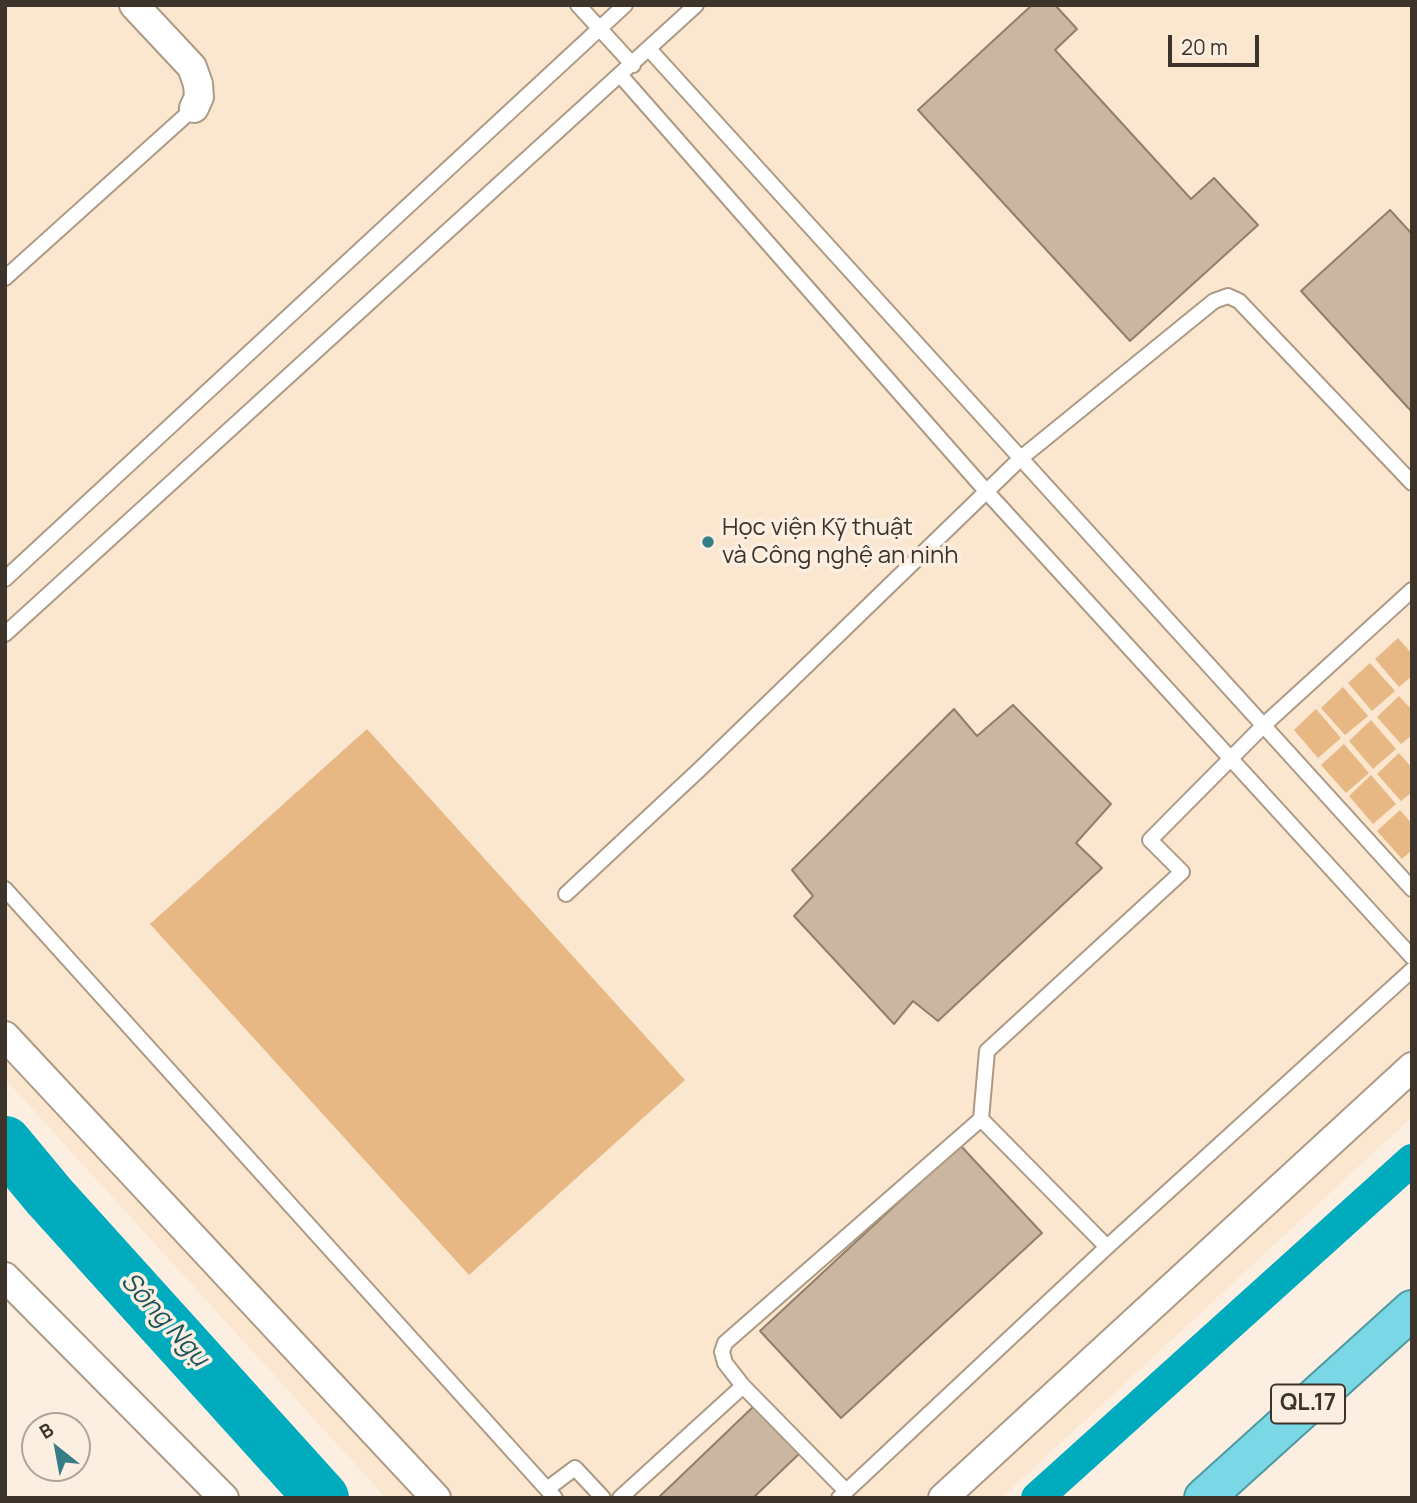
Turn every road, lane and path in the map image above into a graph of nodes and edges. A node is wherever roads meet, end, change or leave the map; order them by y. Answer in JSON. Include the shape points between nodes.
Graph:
{"nodes":[{"id":1,"x":134,"y":5,"type":"edge"},
{"id":2,"x":578,"y":5,"type":"edge"},
{"id":3,"x":625,"y":5,"type":"edge"},
{"id":4,"x":696,"y":5,"type":"edge"},
{"id":5,"x":601,"y":30,"type":"junction"},
{"id":6,"x":649,"y":49,"type":"junction"},
{"id":7,"x":633,"y":65,"type":"junction"},
{"id":8,"x":621,"y":76,"type":"junction"},
{"id":9,"x":194,"y":108,"type":"joint"},
{"id":10,"x":5,"y":278,"type":"edge"},
{"id":11,"x":1021,"y":458,"type":"junction"},
{"id":12,"x":1412,"y":482,"type":"edge"},
{"id":13,"x":986,"y":491,"type":"junction"},
{"id":14,"x":5,"y":579,"type":"edge"},
{"id":15,"x":1412,"y":590,"type":"edge"},
{"id":16,"x":5,"y":634,"type":"edge"},
{"id":17,"x":1265,"y":724,"type":"junction"},
{"id":18,"x":1231,"y":758,"type":"junction"},
{"id":19,"x":5,"y":889,"type":"edge"},
{"id":20,"x":1412,"y":889,"type":"edge"},
{"id":21,"x":566,"y":894,"type":"dead end"},
{"id":22,"x":1412,"y":957,"type":"edge"},
{"id":23,"x":1412,"y":970,"type":"edge"},
{"id":24,"x":5,"y":1036,"type":"edge"},
{"id":25,"x":1412,"y":1067,"type":"edge"},
{"id":26,"x":981,"y":1119,"type":"junction"},
{"id":27,"x":1107,"y":1247,"type":"junction"},
{"id":28,"x":5,"y":1277,"type":"edge"},
{"id":29,"x":1412,"y":1310,"type":"edge"},
{"id":30,"x":743,"y":1386,"type":"junction"},
{"id":31,"x":551,"y":1493,"type":"edge"},
{"id":32,"x":842,"y":1494,"type":"edge"},
{"id":33,"x":218,"y":1496,"type":"edge"},
{"id":34,"x":436,"y":1498,"type":"edge"},
{"id":35,"x":603,"y":1498,"type":"edge"},
{"id":36,"x":620,"y":1498,"type":"edge"},
{"id":37,"x":943,"y":1498,"type":"edge"},
{"id":38,"x":1204,"y":1498,"type":"edge"}],
"edges":[{"from":1,"to":9,"type":"street","via":[[192,67],[199,97]]},
{"from":2,"to":5,"type":"lane"},
{"from":3,"to":5,"type":"lane"},
{"from":4,"to":6,"type":"lane"},
{"from":5,"to":7,"type":"lane"},
{"from":5,"to":14,"type":"lane"},
{"from":6,"to":7,"type":"lane"},
{"from":6,"to":11,"type":"lane"},
{"from":7,"to":8,"type":"lane"},
{"from":8,"to":13,"type":"lane"},
{"from":8,"to":16,"type":"lane"},
{"from":9,"to":10,"type":"lane"},
{"from":11,"to":12,"type":"lane","via":[[1214,301],[1228,296],[1239,301]]},
{"from":11,"to":13,"type":"lane"},
{"from":11,"to":17,"type":"lane"},
{"from":13,"to":18,"type":"lane"},
{"from":13,"to":21,"type":"lane"},
{"from":15,"to":17,"type":"lane"},
{"from":17,"to":18,"type":"lane"},
{"from":17,"to":20,"type":"lane"},
{"from":18,"to":22,"type":"lane"},
{"from":18,"to":26,"type":"lane","via":[[1150,840],[1182,872],[987,1051]]},
{"from":19,"to":31,"type":"lane"},
{"from":23,"to":27,"type":"lane"},
{"from":24,"to":34,"type":"street"},
{"from":25,"to":37,"type":"street"},
{"from":26,"to":27,"type":"lane"},
{"from":26,"to":30,"type":"lane","via":[[726,1343],[722,1352],[725,1363]]},
{"from":27,"to":32,"type":"lane"},
{"from":28,"to":33,"type":"street"},
{"from":29,"to":38,"type":"highway","number":"QL.17"},
{"from":30,"to":32,"type":"lane"},
{"from":30,"to":36,"type":"lane"},
{"from":31,"to":35,"type":"lane","via":[[575,1468]]}]}
